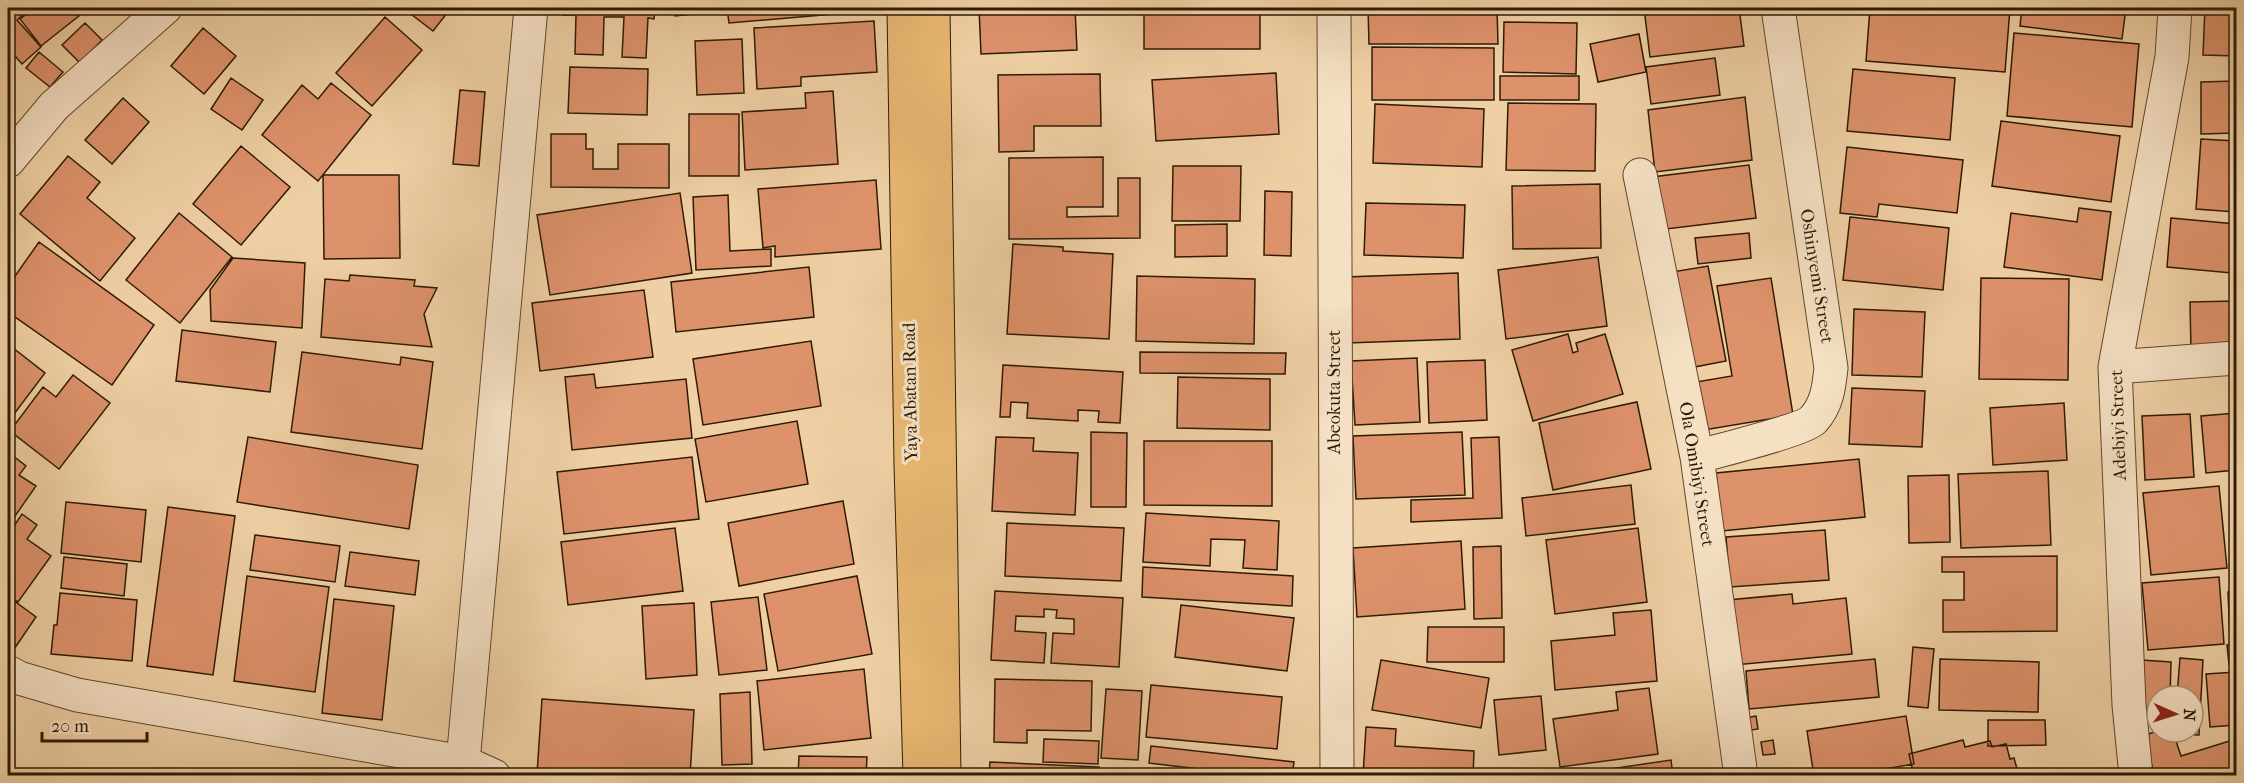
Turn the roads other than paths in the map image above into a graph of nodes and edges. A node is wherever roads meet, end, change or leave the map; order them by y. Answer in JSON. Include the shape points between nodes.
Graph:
{"nodes":[{"id":1,"x":165,"y":8,"type":"edge"},
{"id":2,"x":531,"y":8,"type":"edge"},
{"id":3,"x":904,"y":8,"type":"edge"},
{"id":4,"x":933,"y":8,"type":"edge"},
{"id":5,"x":1334,"y":8,"type":"edge"},
{"id":6,"x":1778,"y":8,"type":"edge"},
{"id":7,"x":2175,"y":8,"type":"edge"},
{"id":8,"x":8,"y":161,"type":"edge"},
{"id":9,"x":1640,"y":175,"type":"dead end"},
{"id":10,"x":2236,"y":358,"type":"edge"},
{"id":11,"x":2115,"y":367,"type":"junction"},
{"id":12,"x":1697,"y":457,"type":"junction"},
{"id":13,"x":8,"y":672,"type":"edge"},
{"id":14,"x":463,"y":762,"type":"junction"},
{"id":15,"x":494,"y":776,"type":"edge"},
{"id":16,"x":920,"y":776,"type":"edge"},
{"id":17,"x":944,"y":776,"type":"edge"},
{"id":18,"x":1337,"y":776,"type":"edge"},
{"id":19,"x":1741,"y":776,"type":"edge"},
{"id":20,"x":2136,"y":776,"type":"edge"}],
"edges":[{"from":1,"to":8,"type":"street","via":[[54,106]]},
{"from":2,"to":14,"type":"street"},
{"from":3,"to":16,"type":"main road","name":"Yaya Abatan Road"},
{"from":4,"to":17,"type":"main road","name":"Yaya Abatan Road"},
{"from":5,"to":18,"type":"street","name":"Abeokuta Street"},
{"from":6,"to":12,"type":"street","name":"Oshinyemi Street","via":[[1831,368],[1828,396],[1812,421]]},
{"from":7,"to":11,"type":"street","name":"Adebiyi Street","via":[[2172,57]]},
{"from":9,"to":12,"type":"street","name":"Ola Omibiyi Street"},
{"from":10,"to":11,"type":"street"},
{"from":11,"to":20,"type":"street","name":"Adebiyi Street","via":[[2129,705]]},
{"from":12,"to":19,"type":"street","name":"Ola Omibiyi Street"},
{"from":13,"to":14,"type":"street","via":[[77,695]]},
{"from":14,"to":15,"type":"street"}]}
